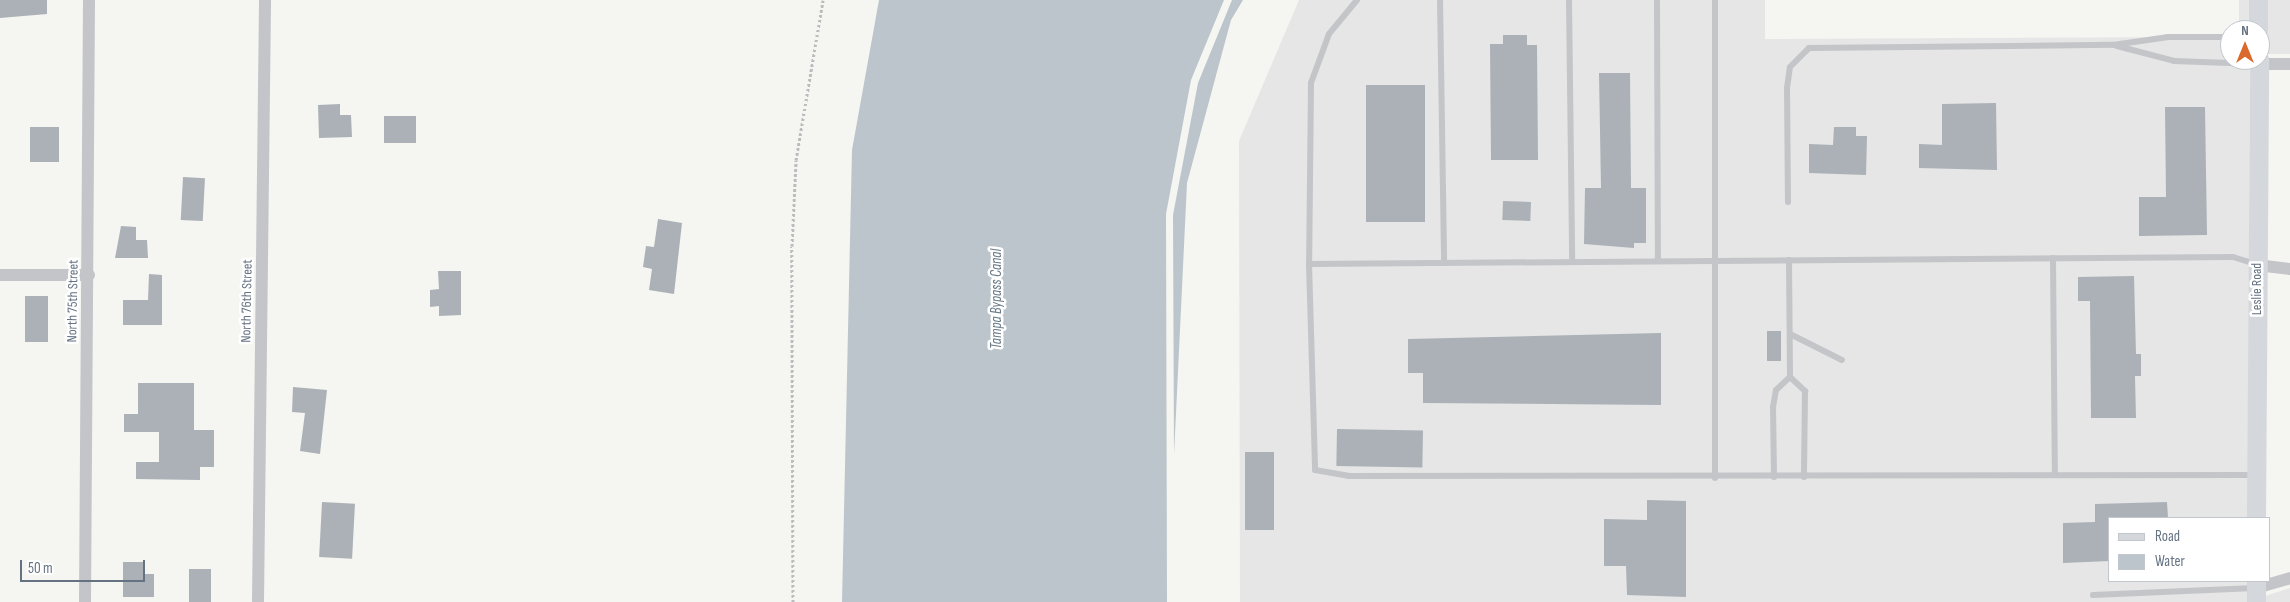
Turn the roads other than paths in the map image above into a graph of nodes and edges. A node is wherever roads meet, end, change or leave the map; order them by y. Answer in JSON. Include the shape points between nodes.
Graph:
{"nodes":[{"id":1,"x":88,"y":0,"type":"edge"},
{"id":2,"x":265,"y":0,"type":"edge"},
{"id":3,"x":1357,"y":0,"type":"edge"},
{"id":4,"x":1440,"y":0,"type":"edge"},
{"id":5,"x":1569,"y":0,"type":"edge"},
{"id":6,"x":1657,"y":0,"type":"edge"},
{"id":7,"x":1715,"y":0,"type":"edge"},
{"id":8,"x":2258,"y":0,"type":"edge"},
{"id":9,"x":2258,"y":20,"type":"edge"},
{"id":10,"x":2220,"y":37,"type":"edge"},
{"id":11,"x":2113,"y":45,"type":"junction"},
{"id":12,"x":2220,"y":62,"type":"edge"},
{"id":13,"x":2270,"y":63,"type":"edge"},
{"id":14,"x":2290,"y":64,"type":"edge"},
{"id":15,"x":2259,"y":70,"type":"edge"},
{"id":16,"x":1788,"y":202,"type":"dead end"},
{"id":17,"x":2053,"y":258,"type":"junction"},
{"id":18,"x":1789,"y":260,"type":"junction"},
{"id":19,"x":1658,"y":261,"type":"junction"},
{"id":20,"x":1715,"y":261,"type":"junction"},
{"id":21,"x":1572,"y":262,"type":"junction"},
{"id":22,"x":1444,"y":263,"type":"junction"},
{"id":23,"x":1309,"y":264,"type":"junction"},
{"id":24,"x":2257,"y":265,"type":"junction"},
{"id":25,"x":2290,"y":270,"type":"edge"},
{"id":26,"x":0,"y":275,"type":"edge"},
{"id":27,"x":89,"y":275,"type":"junction"},
{"id":28,"x":1790,"y":334,"type":"junction"},
{"id":29,"x":1842,"y":360,"type":"dead end"},
{"id":30,"x":1790,"y":377,"type":"junction"},
{"id":31,"x":2055,"y":475,"type":"junction"},
{"id":32,"x":2256,"y":475,"type":"junction"},
{"id":33,"x":1774,"y":477,"type":"junction"},
{"id":34,"x":1804,"y":477,"type":"junction"},
{"id":35,"x":1715,"y":478,"type":"junction"},
{"id":36,"x":2256,"y":517,"type":"edge"},
{"id":37,"x":2290,"y":578,"type":"edge"},
{"id":38,"x":2256,"y":590,"type":"edge"},
{"id":39,"x":2093,"y":595,"type":"dead end"},
{"id":40,"x":85,"y":602,"type":"edge"},
{"id":41,"x":258,"y":602,"type":"edge"}],
"edges":[{"from":1,"to":27,"type":"street","name":"North 75th Street"},
{"from":2,"to":41,"type":"street","name":"North 76th Street"},
{"from":3,"to":23,"type":"lane","via":[[1329,34],[1311,83]]},
{"from":4,"to":22,"type":"lane"},
{"from":5,"to":21,"type":"lane"},
{"from":6,"to":19,"type":"lane"},
{"from":7,"to":20,"type":"lane"},
{"from":8,"to":9,"type":"main road"},
{"from":10,"to":11,"type":"lane","via":[[2168,37]]},
{"from":11,"to":12,"type":"lane","via":[[2174,62]]},
{"from":11,"to":16,"type":"lane","via":[[1809,48],[1790,67],[1787,88]]},
{"from":13,"to":14,"type":"street"},
{"from":15,"to":24,"type":"main road","name":"Leslie Road"},
{"from":17,"to":18,"type":"lane"},
{"from":17,"to":24,"type":"lane","via":[[2233,257]]},
{"from":17,"to":31,"type":"lane"},
{"from":18,"to":20,"type":"lane"},
{"from":18,"to":28,"type":"lane"},
{"from":19,"to":20,"type":"lane"},
{"from":19,"to":21,"type":"lane"},
{"from":20,"to":35,"type":"lane"},
{"from":21,"to":22,"type":"lane"},
{"from":22,"to":23,"type":"lane"},
{"from":23,"to":35,"type":"lane","via":[[1315,470],[1349,476]]},
{"from":24,"to":25,"type":"street"},
{"from":24,"to":32,"type":"main road","name":"Leslie Road"},
{"from":26,"to":27,"type":"street"},
{"from":27,"to":40,"type":"street","name":"North 75th Street"},
{"from":28,"to":29,"type":"lane"},
{"from":28,"to":30,"type":"lane"},
{"from":30,"to":33,"type":"lane","via":[[1776,390]]},
{"from":30,"to":34,"type":"lane","via":[[1805,391]]},
{"from":31,"to":32,"type":"lane"},
{"from":31,"to":34,"type":"lane"},
{"from":32,"to":36,"type":"main road","name":"Leslie Road"},
{"from":33,"to":34,"type":"lane"},
{"from":33,"to":35,"type":"lane"},
{"from":37,"to":38,"type":"street"},
{"from":38,"to":39,"type":"lane"}]}
